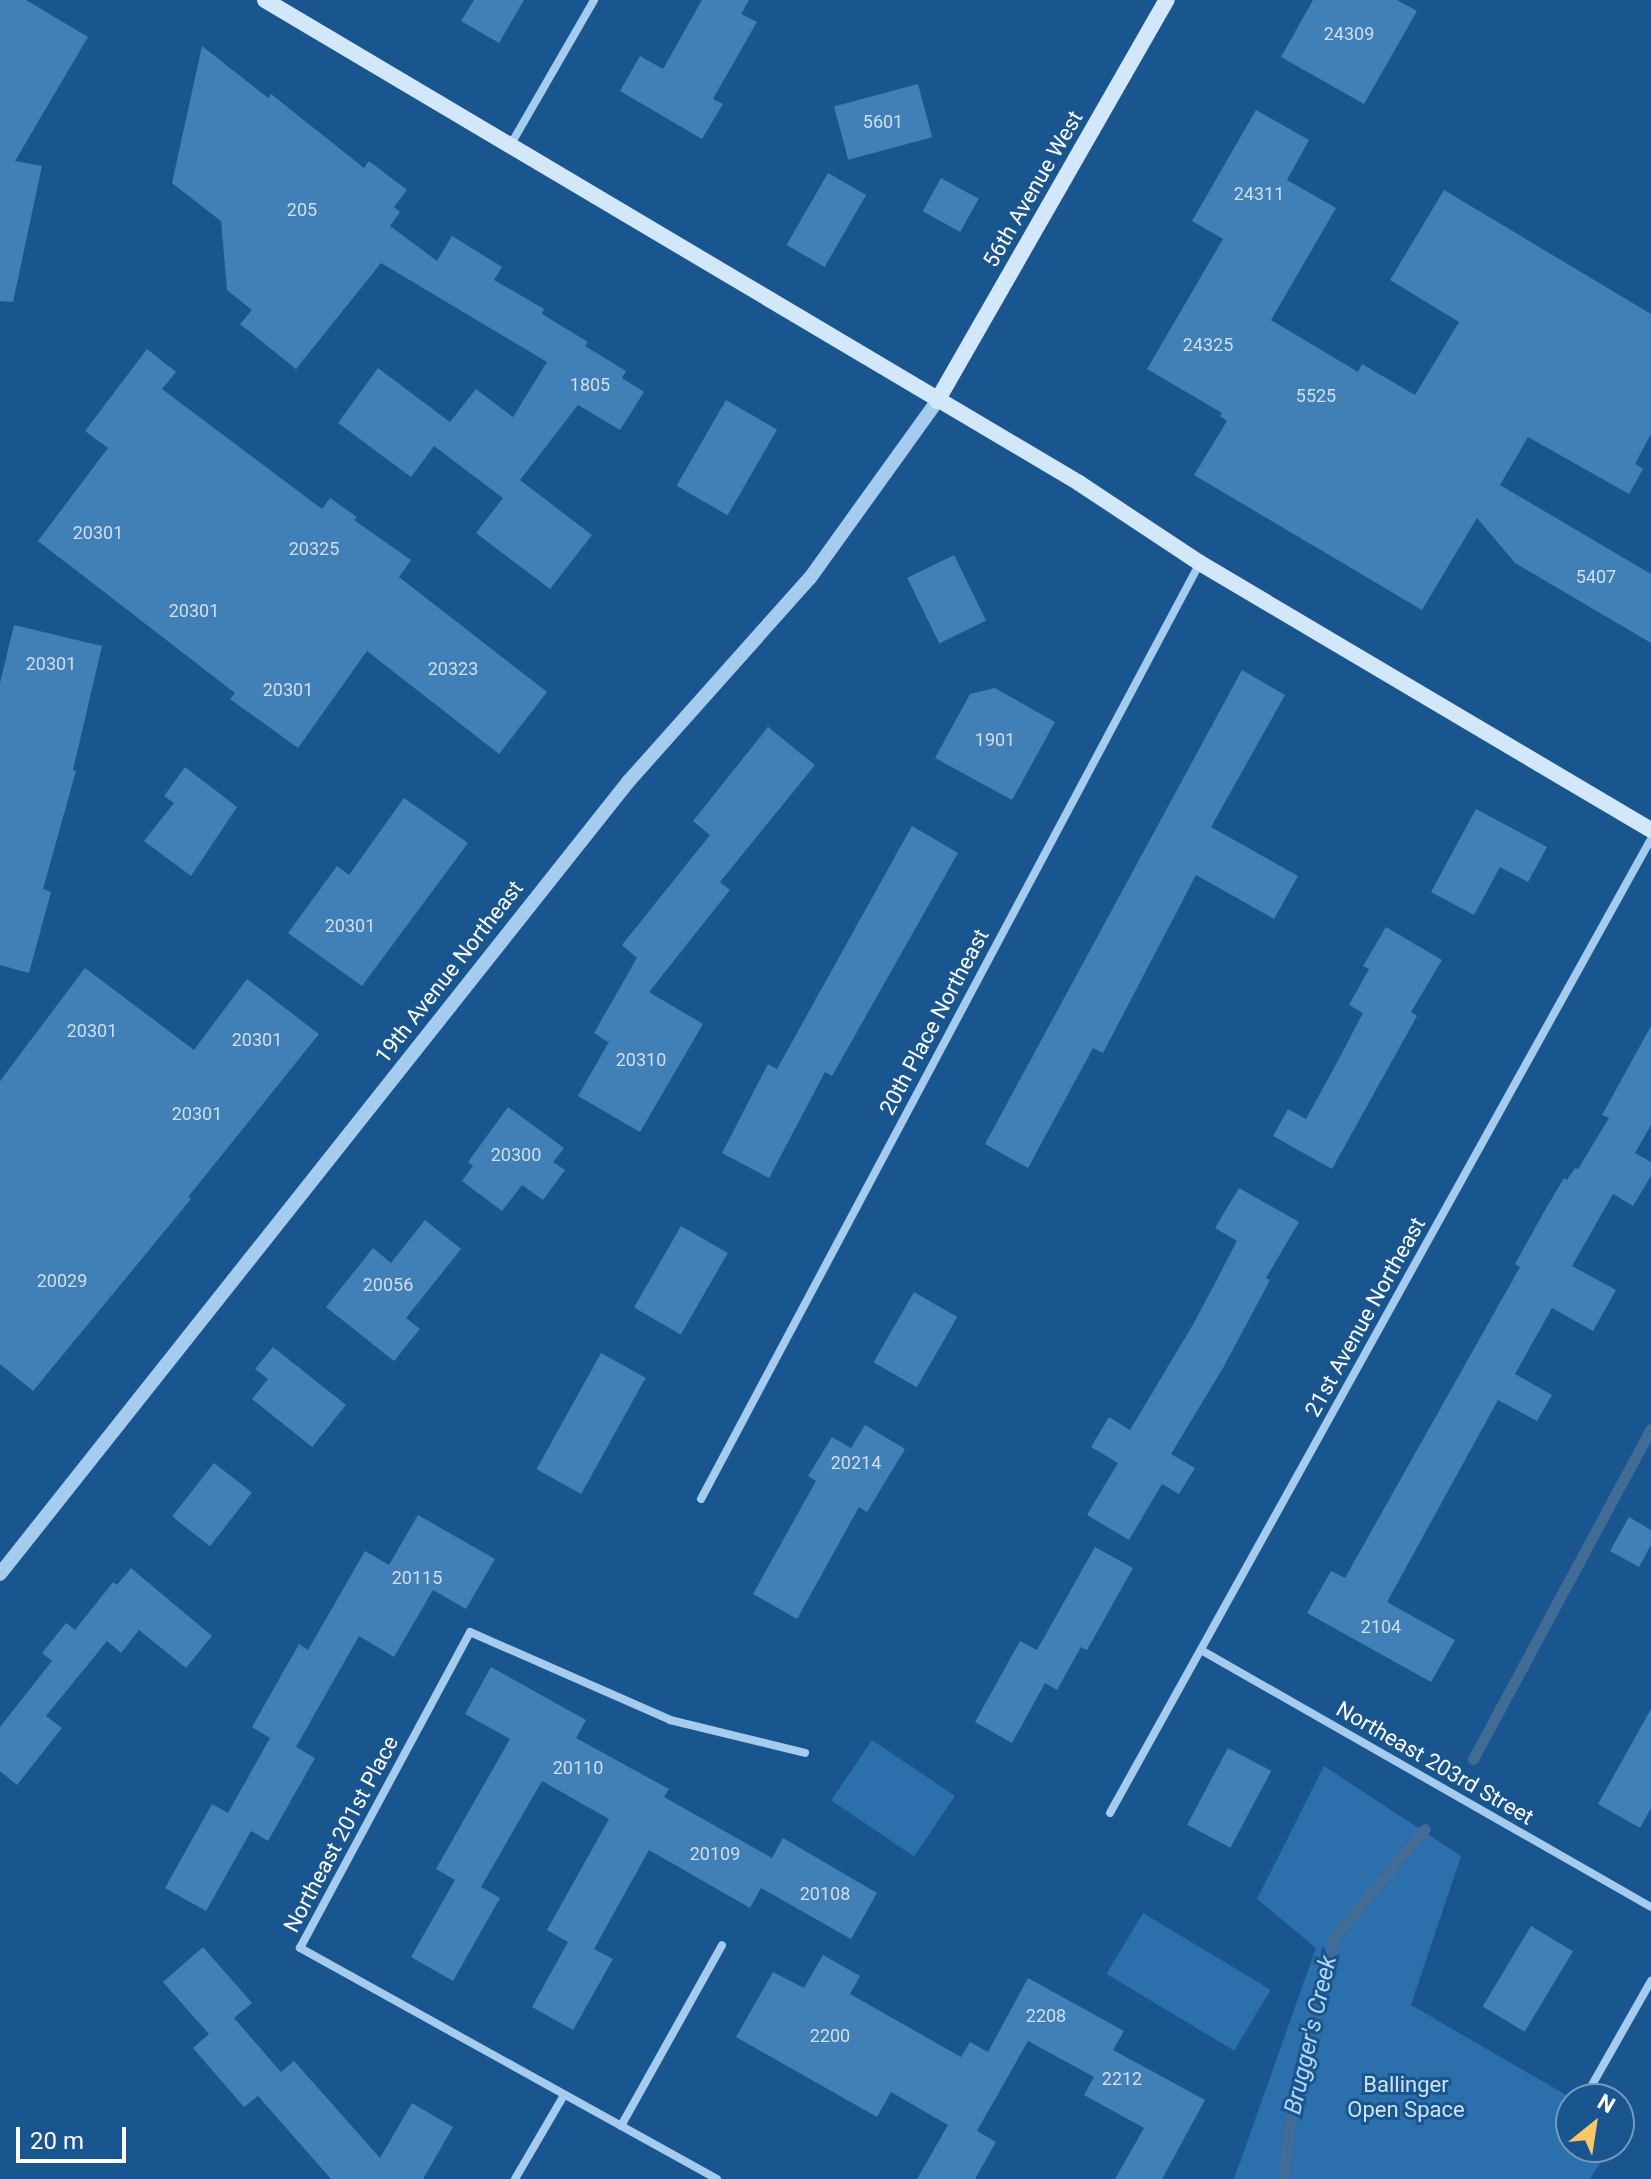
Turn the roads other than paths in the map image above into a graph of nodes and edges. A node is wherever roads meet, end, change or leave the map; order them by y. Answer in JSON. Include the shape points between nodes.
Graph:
{"nodes":[{"id":1,"x":265,"y":0,"type":"edge"},
{"id":2,"x":594,"y":0,"type":"edge"},
{"id":3,"x":1167,"y":0,"type":"edge"},
{"id":4,"x":511,"y":144,"type":"junction"},
{"id":5,"x":937,"y":401,"type":"junction"},
{"id":6,"x":1200,"y":563,"type":"junction"},
{"id":7,"x":1651,"y":830,"type":"edge"},
{"id":8,"x":1651,"y":839,"type":"edge"},
{"id":9,"x":701,"y":1499,"type":"dead end"},
{"id":10,"x":0,"y":1574,"type":"edge"},
{"id":11,"x":1201,"y":1650,"type":"junction"},
{"id":12,"x":805,"y":1753,"type":"dead end"},
{"id":13,"x":1110,"y":1813,"type":"dead end"},
{"id":14,"x":1651,"y":1907,"type":"edge"},
{"id":15,"x":722,"y":1945,"type":"dead end"},
{"id":16,"x":1651,"y":1981,"type":"edge"},
{"id":17,"x":1593,"y":2083,"type":"edge"},
{"id":18,"x":564,"y":2095,"type":"junction"},
{"id":19,"x":621,"y":2126,"type":"junction"},
{"id":20,"x":515,"y":2179,"type":"edge"},
{"id":21,"x":717,"y":2179,"type":"edge"}],
"edges":[{"from":1,"to":4,"type":"main road"},
{"from":2,"to":4,"type":"street"},
{"from":3,"to":5,"type":"main road","name":"56th Avenue West"},
{"from":4,"to":5,"type":"main road"},
{"from":5,"to":6,"type":"main road","via":[[1079,483]]},
{"from":5,"to":10,"type":"street","name":"19th Avenue Northeast","via":[[810,578],[628,782]]},
{"from":6,"to":7,"type":"main road"},
{"from":6,"to":9,"type":"street","name":"20th Place Northeast"},
{"from":8,"to":11,"type":"street","name":"21st Avenue Northeast"},
{"from":11,"to":13,"type":"street","name":"21st Avenue Northeast"},
{"from":11,"to":14,"type":"street","name":"Northeast 203rd Street"},
{"from":12,"to":18,"type":"street","name":"Northeast 201st Place","via":[[670,1720],[470,1632],[300,1948]]},
{"from":15,"to":19,"type":"street"},
{"from":16,"to":17,"type":"street"},
{"from":18,"to":19,"type":"street","name":"Northeast 201st Place"},
{"from":18,"to":20,"type":"street"},
{"from":19,"to":21,"type":"street","name":"Northeast 201st Place"}]}
